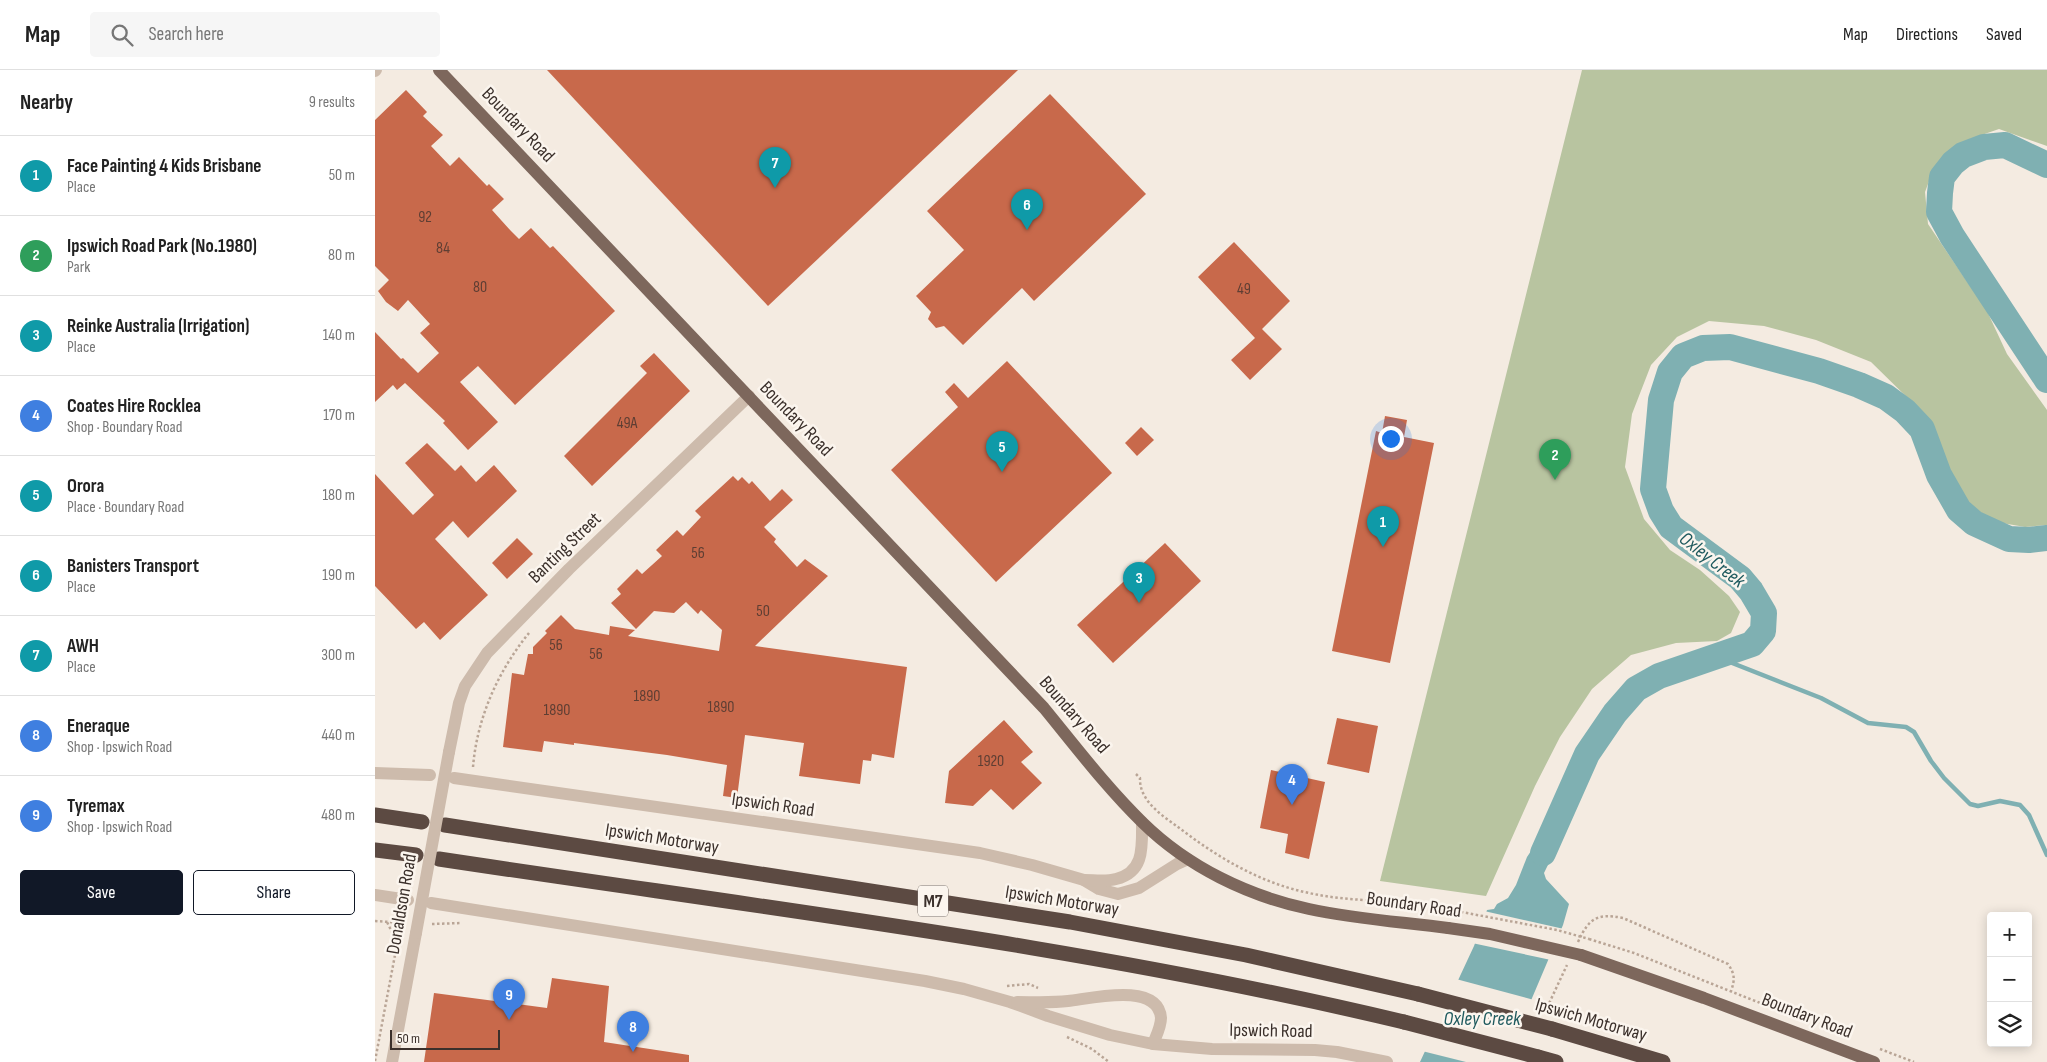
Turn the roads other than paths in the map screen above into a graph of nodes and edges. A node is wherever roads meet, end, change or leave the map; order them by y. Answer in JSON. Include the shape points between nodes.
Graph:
{"nodes":[{"id":1,"x":439,"y":70,"type":"edge"},
{"id":2,"x":749,"y":396,"type":"junction"},
{"id":3,"x":449,"y":752,"type":"joint"},
{"id":4,"x":375,"y":773,"type":"edge"},
{"id":5,"x":430,"y":775,"type":"dead end"},
{"id":6,"x":454,"y":778,"type":"dead end"},
{"id":7,"x":375,"y":815,"type":"edge"},
{"id":8,"x":422,"y":822,"type":"dead end"},
{"id":9,"x":1142,"y":822,"type":"junction"},
{"id":10,"x":445,"y":825,"type":"dead end"},
{"id":11,"x":375,"y":850,"type":"edge"},
{"id":12,"x":416,"y":856,"type":"dead end"},
{"id":13,"x":439,"y":859,"type":"dead end"},
{"id":14,"x":1188,"y":859,"type":"junction"},
{"id":15,"x":1084,"y":880,"type":"junction"},
{"id":16,"x":375,"y":895,"type":"edge"},
{"id":17,"x":408,"y":900,"type":"dead end"},
{"id":18,"x":431,"y":903,"type":"dead end"},
{"id":19,"x":1010,"y":1002,"type":"junction"},
{"id":20,"x":1153,"y":1044,"type":"junction"},
{"id":21,"x":392,"y":1062,"type":"edge"},
{"id":22,"x":1386,"y":1062,"type":"edge"},
{"id":23,"x":1556,"y":1062,"type":"edge"},
{"id":24,"x":1663,"y":1062,"type":"edge"},
{"id":25,"x":1874,"y":1062,"type":"edge"}],
"edges":[{"from":1,"to":2,"type":"main road","name":"Boundary Road"},
{"from":2,"to":3,"type":"street","name":"Banting Street","via":[[499,638],[465,686]]},
{"from":2,"to":9,"type":"main road","name":"Boundary Road","via":[[1044,708]]},
{"from":3,"to":21,"type":"street","name":"Donaldson Road","bridge":true},
{"from":4,"to":5,"type":"street"},
{"from":6,"to":15,"type":"street","name":"Ipswich Road","via":[[980,853]]},
{"from":7,"to":8,"type":"highway"},
{"from":9,"to":14,"type":"main road","name":"Boundary Road"},
{"from":9,"to":15,"type":"street","name":"Ipswich Road","via":[[1143,851],[1127,875],[1116,879]]},
{"from":10,"to":24,"type":"highway","name":"Ipswich Motorway","number":"M7","bridge":true,"via":[[1079,924],[1246,955],[1552,1028]]},
{"from":11,"to":12,"type":"highway"},
{"from":13,"to":23,"type":"highway","number":"M7","bridge":true,"via":[[1188,974],[1301,997]]},
{"from":14,"to":15,"type":"street","name":"Ipswich Road","via":[[1127,892],[1109,893]]},
{"from":14,"to":25,"type":"main road","name":"Boundary Road","bridge":true,"via":[[1234,884],[1291,905],[1490,934],[1581,955]]},
{"from":16,"to":17,"type":"street"},
{"from":18,"to":19,"type":"street","name":"Ipswich Road","via":[[884,974],[964,989]]},
{"from":19,"to":20,"type":"street","name":"Ipswich Road","via":[[1109,1035]]},
{"from":19,"to":20,"type":"street","name":"Ipswich Road","via":[[1059,1002],[1109,994],[1136,996],[1150,1002],[1159,1011],[1160,1024]]},
{"from":20,"to":22,"type":"street","name":"Ipswich Road","via":[[1212,1049],[1315,1050]]}]}
